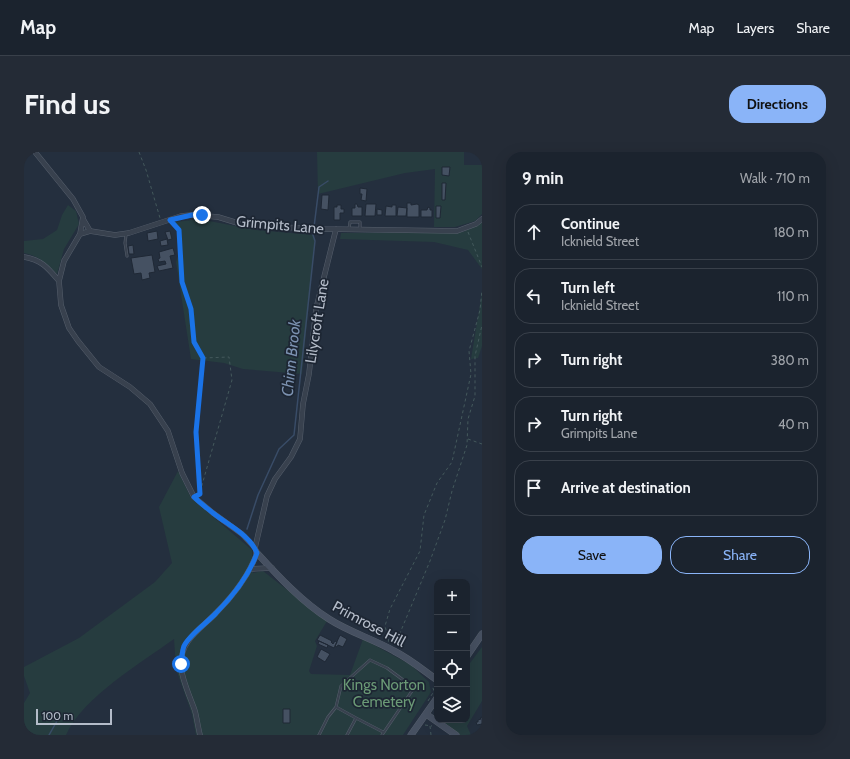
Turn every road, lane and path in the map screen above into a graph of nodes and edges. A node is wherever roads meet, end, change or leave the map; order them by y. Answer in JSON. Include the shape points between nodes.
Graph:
{"nodes":[{"id":1,"x":35,"y":152,"type":"edge"},
{"id":2,"x":139,"y":152,"type":"edge"},
{"id":3,"x":83,"y":218,"type":"junction"},
{"id":4,"x":482,"y":219,"type":"edge"},
{"id":5,"x":170,"y":220,"type":"junction"},
{"id":6,"x":161,"y":223,"type":"junction"},
{"id":7,"x":467,"y":228,"type":"junction"},
{"id":8,"x":349,"y":229,"type":"junction"},
{"id":9,"x":360,"y":229,"type":"junction"},
{"id":10,"x":336,"y":230,"type":"junction"},
{"id":11,"x":90,"y":231,"type":"junction"},
{"id":12,"x":80,"y":234,"type":"junction"},
{"id":13,"x":126,"y":234,"type":"junction"},
{"id":14,"x":126,"y":256,"type":"dead end"},
{"id":15,"x":24,"y":257,"type":"edge"},
{"id":16,"x":482,"y":266,"type":"edge"},
{"id":17,"x":59,"y":281,"type":"junction"},
{"id":18,"x":482,"y":290,"type":"edge"},
{"id":19,"x":482,"y":325,"type":"edge"},
{"id":20,"x":203,"y":358,"type":"junction"},
{"id":21,"x":468,"y":439,"type":"junction"},
{"id":22,"x":482,"y":444,"type":"edge"},
{"id":23,"x":200,"y":494,"type":"junction"},
{"id":24,"x":194,"y":497,"type":"junction"},
{"id":25,"x":256,"y":550,"type":"junction"},
{"id":26,"x":251,"y":568,"type":"junction"},
{"id":27,"x":272,"y":568,"type":"junction"},
{"id":28,"x":482,"y":634,"type":"edge"},
{"id":29,"x":388,"y":638,"type":"dead end"},
{"id":30,"x":395,"y":640,"type":"dead end"},
{"id":31,"x":470,"y":652,"type":"edge"},
{"id":32,"x":434,"y":678,"type":"edge"},
{"id":33,"x":434,"y":682,"type":"edge"},
{"id":34,"x":434,"y":702,"type":"edge"},
{"id":35,"x":425,"y":705,"type":"dead end"},
{"id":36,"x":336,"y":707,"type":"junction"},
{"id":37,"x":426,"y":714,"type":"junction"},
{"id":38,"x":356,"y":718,"type":"junction"},
{"id":39,"x":419,"y":723,"type":"junction"},
{"id":40,"x":435,"y":725,"type":"dead end"},
{"id":41,"x":430,"y":726,"type":"junction"},
{"id":42,"x":383,"y":734,"type":"edge"},
{"id":43,"x":200,"y":735,"type":"edge"},
{"id":44,"x":319,"y":735,"type":"edge"},
{"id":45,"x":347,"y":735,"type":"edge"},
{"id":46,"x":411,"y":735,"type":"edge"},
{"id":47,"x":431,"y":735,"type":"edge"},
{"id":48,"x":456,"y":735,"type":"edge"}],
"edges":[{"from":1,"to":3,"type":"street","via":[[73,199]]},
{"from":2,"to":6,"type":"path"},
{"from":3,"to":11,"type":"street"},
{"from":3,"to":12,"type":"street"},
{"from":4,"to":7,"type":"street","name":"Grimpits Lane"},
{"from":5,"to":6,"type":"street","name":"Grimpits Lane"},
{"from":5,"to":10,"type":"street","name":"Grimpits Lane","via":[[202,215],[241,224]]},
{"from":5,"to":20,"type":"path","via":[[179,230],[182,282],[191,309],[194,342]]},
{"from":6,"to":13,"type":"street","name":"Grimpits Lane"},
{"from":7,"to":9,"type":"street","name":"Grimpits Lane","via":[[457,231]]},
{"from":7,"to":16,"type":"path"},
{"from":8,"to":9,"type":"street","name":"Grimpits Lane"},
{"from":8,"to":9,"type":"lane","via":[[351,221],[360,222]]},
{"from":8,"to":10,"type":"street","name":"Grimpits Lane"},
{"from":10,"to":25,"type":"street","name":"Lilycroft Lane","via":[[316,309],[300,439],[267,496]]},
{"from":11,"to":12,"type":"street","name":"Grimpits Lane"},
{"from":11,"to":13,"type":"street","name":"Grimpits Lane"},
{"from":12,"to":17,"type":"street","via":[[64,262]]},
{"from":13,"to":14,"type":"lane"},
{"from":15,"to":17,"type":"street","via":[[42,263]]},
{"from":17,"to":24,"type":"street","via":[[61,305],[69,328],[100,367],[150,404],[168,431],[182,474]]},
{"from":18,"to":29,"type":"path","via":[[480,310],[469,351],[471,374],[452,462],[437,483],[424,515],[420,552],[390,609],[385,626]]},
{"from":19,"to":21,"type":"path","via":[[475,356],[475,396],[468,419]]},
{"from":20,"to":23,"type":"path","via":[[196,432]]},
{"from":20,"to":23,"type":"path","via":[[229,357],[232,380]]},
{"from":21,"to":22,"type":"path"},
{"from":21,"to":30,"type":"path","via":[[435,548]]},
{"from":23,"to":24,"type":"path"},
{"from":24,"to":25,"type":"street","via":[[242,534]]},
{"from":25,"to":26,"type":"street","name":"Lilycroft Lane"},
{"from":25,"to":27,"type":"street","name":"Primrose Hill"},
{"from":26,"to":27,"type":"street"},
{"from":26,"to":43,"type":"street","name":"Lilycroft Lane","via":[[217,613],[184,646],[181,664]]},
{"from":27,"to":32,"type":"street","name":"Primrose Hill","via":[[329,619],[395,651]]},
{"from":28,"to":31,"type":"street"},
{"from":33,"to":35,"type":"path","via":[[434,691]]},
{"from":34,"to":37,"type":"street"},
{"from":36,"to":38,"type":"lane"},
{"from":36,"to":42,"type":"lane","via":[[341,686],[370,660],[388,668],[414,688]]},
{"from":36,"to":44,"type":"lane"},
{"from":37,"to":39,"type":"street"},
{"from":37,"to":48,"type":"street"},
{"from":38,"to":42,"type":"lane"},
{"from":38,"to":45,"type":"lane"},
{"from":39,"to":41,"type":"path"},
{"from":39,"to":46,"type":"street"},
{"from":40,"to":41,"type":"path"},
{"from":41,"to":47,"type":"path"}]}
